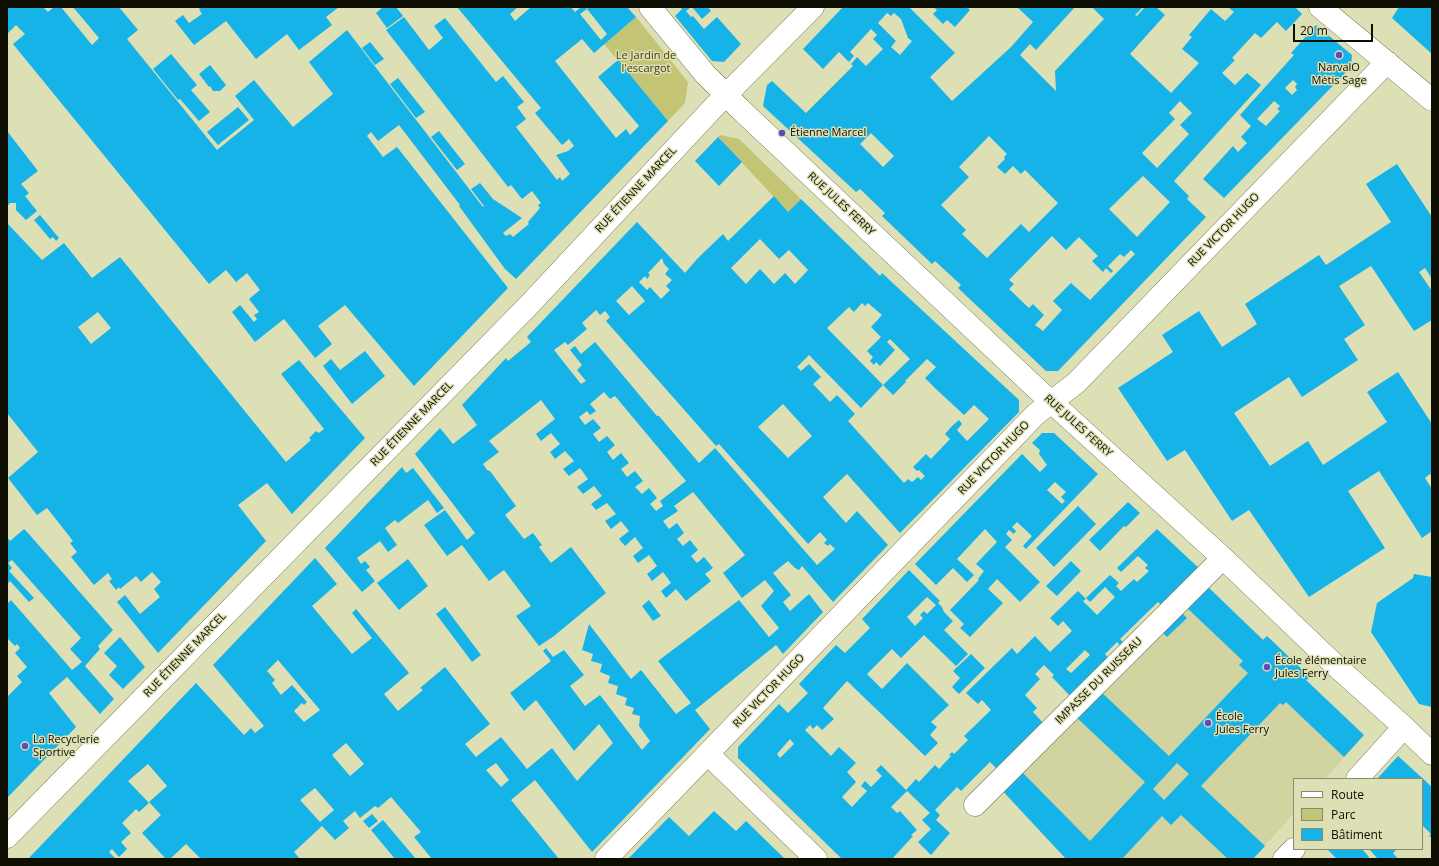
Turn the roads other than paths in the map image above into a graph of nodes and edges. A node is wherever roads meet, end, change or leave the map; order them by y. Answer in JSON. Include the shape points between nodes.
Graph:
{"nodes":[{"id":1,"x":650,"y":7,"type":"edge"},
{"id":2,"x":813,"y":7,"type":"edge"},
{"id":3,"x":1320,"y":7,"type":"edge"},
{"id":4,"x":1387,"y":62,"type":"junction"},
{"id":5,"x":726,"y":95,"type":"junction"},
{"id":6,"x":1432,"y":100,"type":"edge"},
{"id":7,"x":1052,"y":402,"type":"junction"},
{"id":8,"x":1223,"y":558,"type":"junction"},
{"id":9,"x":1404,"y":727,"type":"junction"},
{"id":10,"x":708,"y":754,"type":"junction"},
{"id":11,"x":1432,"y":754,"type":"edge"},
{"id":12,"x":1358,"y":778,"type":"edge"},
{"id":13,"x":975,"y":805,"type":"dead end"},
{"id":14,"x":7,"y":837,"type":"edge"},
{"id":15,"x":1293,"y":849,"type":"edge"},
{"id":16,"x":606,"y":859,"type":"edge"},
{"id":17,"x":816,"y":859,"type":"edge"},
{"id":18,"x":1284,"y":859,"type":"edge"}],
"edges":[{"from":1,"to":5,"type":"street","name":"RUE JULES FERRY","via":[[705,74]]},
{"from":2,"to":5,"type":"street","name":"RUE ÉTIENNE MARCEL"},
{"from":3,"to":4,"type":"street"},
{"from":4,"to":6,"type":"street"},
{"from":4,"to":7,"type":"street","name":"RUE VICTOR HUGO","via":[[1076,383]]},
{"from":5,"to":7,"type":"street","name":"RUE JULES FERRY"},
{"from":5,"to":14,"type":"street","name":"RUE ÉTIENNE MARCEL","via":[[528,306]]},
{"from":7,"to":8,"type":"street","name":"RUE JULES FERRY"},
{"from":7,"to":10,"type":"street","name":"RUE VICTOR HUGO","via":[[1036,414]]},
{"from":8,"to":9,"type":"street","name":"RUE JULES FERRY"},
{"from":8,"to":13,"type":"street","name":"IMPASSE DU RUISSEAU"},
{"from":9,"to":11,"type":"street","name":"RUE JULES FERRY"},
{"from":9,"to":12,"type":"street"},
{"from":10,"to":16,"type":"street","name":"RUE VICTOR HUGO"},
{"from":10,"to":17,"type":"street"},
{"from":15,"to":18,"type":"street"}]}
